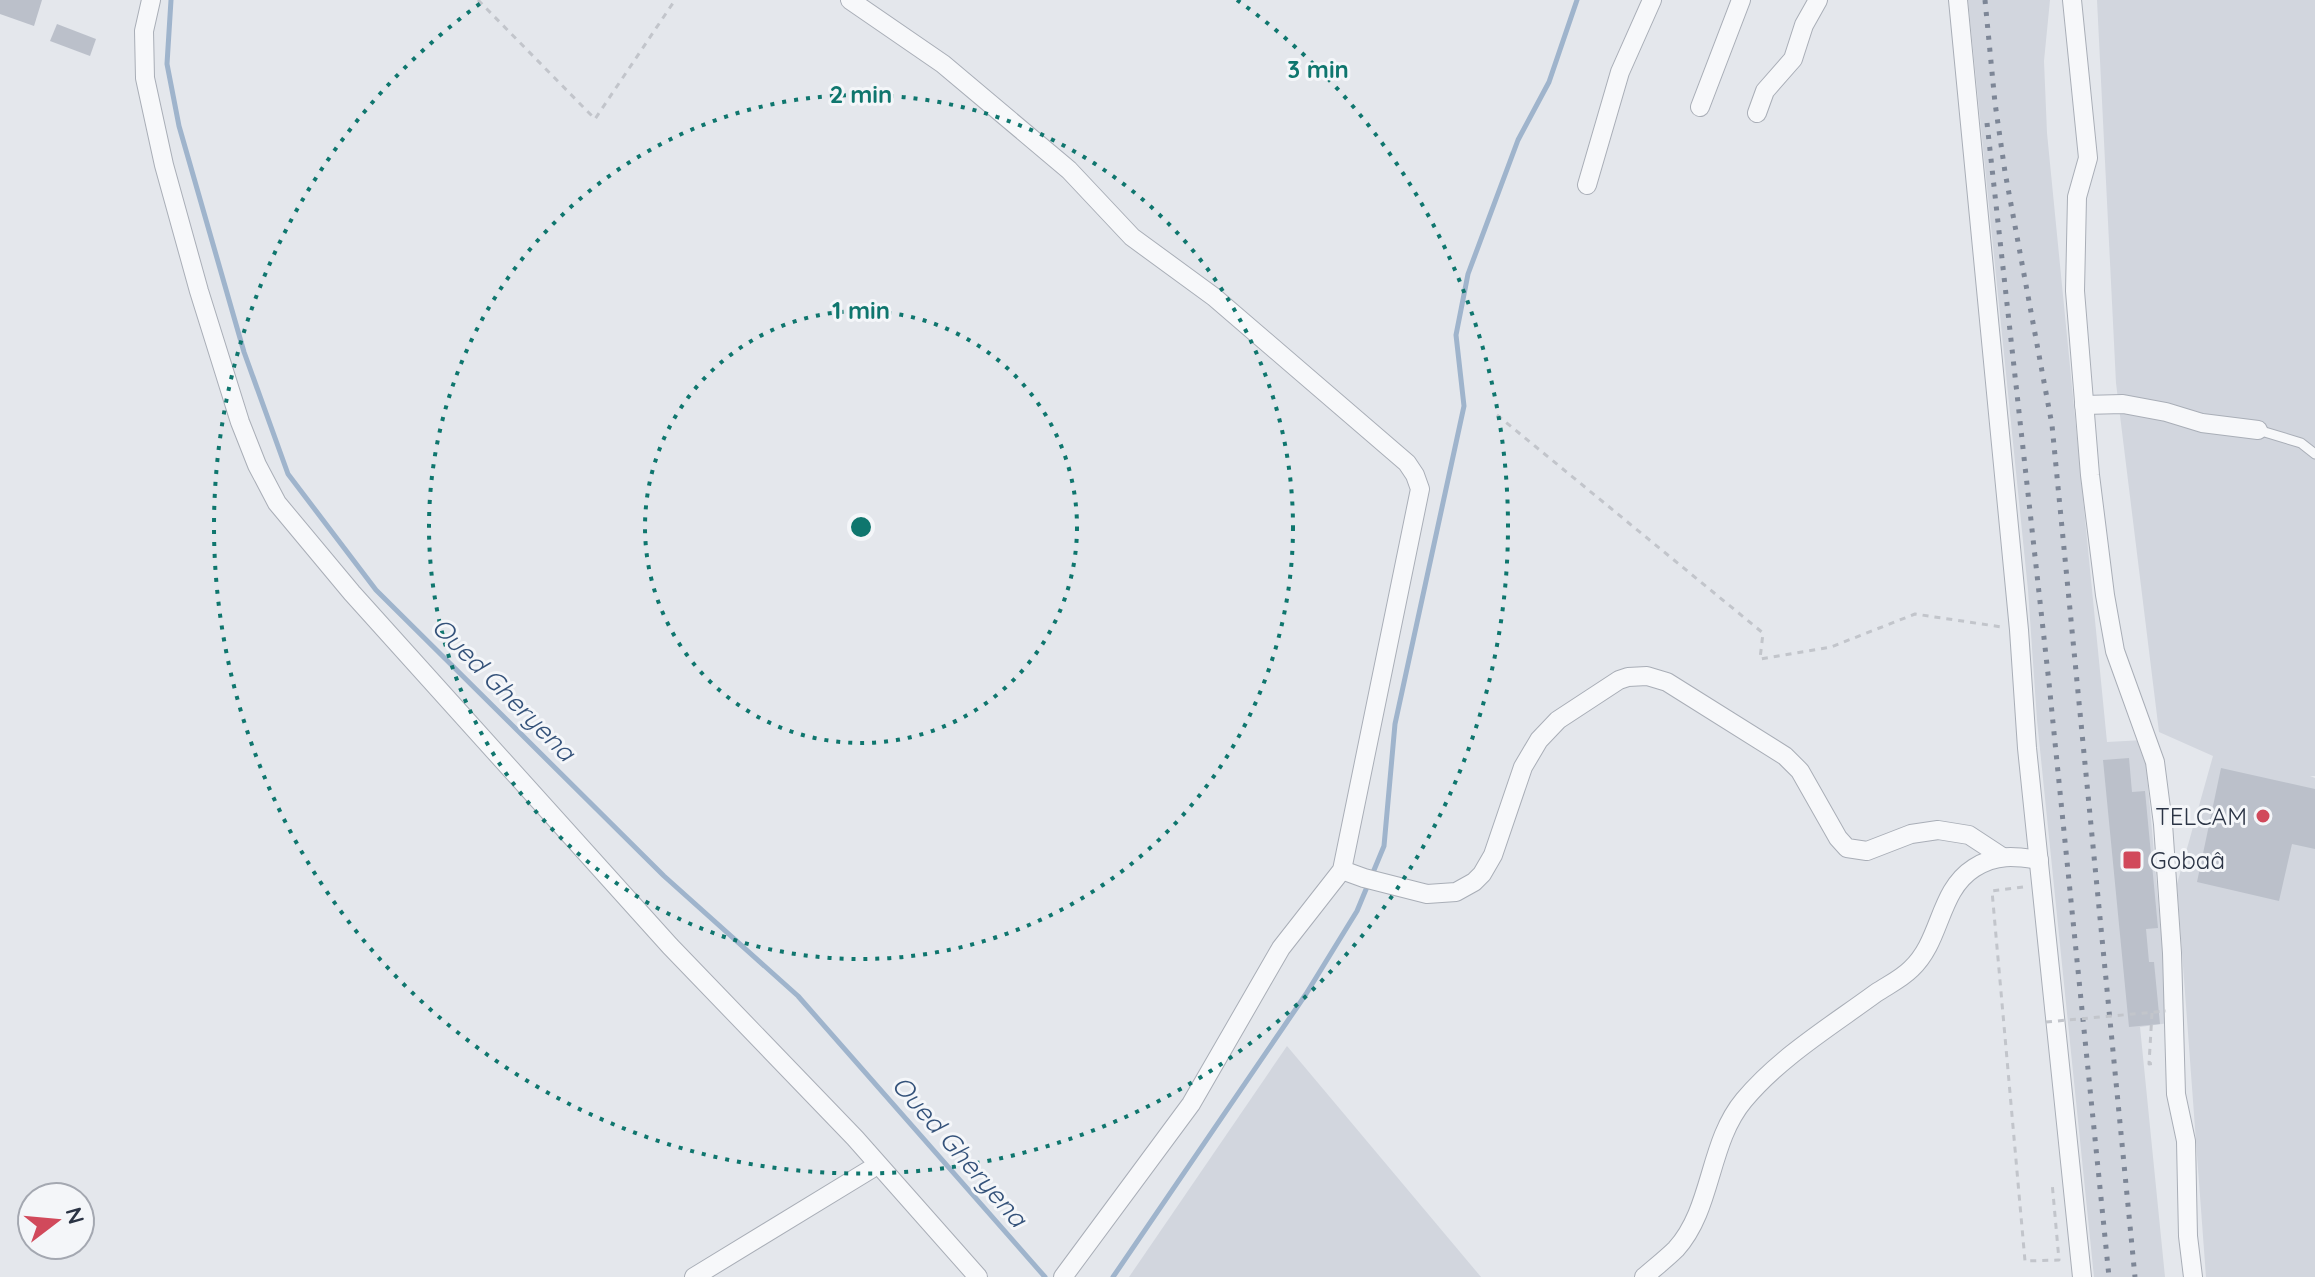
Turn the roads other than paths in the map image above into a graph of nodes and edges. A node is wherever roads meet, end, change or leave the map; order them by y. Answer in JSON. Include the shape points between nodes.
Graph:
{"nodes":[{"id":1,"x":151,"y":0,"type":"edge"},
{"id":2,"x":850,"y":0,"type":"edge"},
{"id":3,"x":1652,"y":0,"type":"edge"},
{"id":4,"x":1741,"y":0,"type":"edge"},
{"id":5,"x":1818,"y":0,"type":"edge"},
{"id":6,"x":1958,"y":0,"type":"edge"},
{"id":7,"x":2072,"y":0,"type":"edge"},
{"id":8,"x":1700,"y":107,"type":"dead end"},
{"id":9,"x":1757,"y":113,"type":"dead end"},
{"id":10,"x":1587,"y":185,"type":"dead end"},
{"id":11,"x":2084,"y":405,"type":"junction"},
{"id":12,"x":2258,"y":430,"type":"joint"},
{"id":13,"x":2315,"y":454,"type":"edge"},
{"id":14,"x":2001,"y":856,"type":"junction"},
{"id":15,"x":2039,"y":860,"type":"junction"},
{"id":16,"x":1342,"y":870,"type":"junction"},
{"id":17,"x":871,"y":1169,"type":"dead end"},
{"id":18,"x":700,"y":1276,"type":"edge"},
{"id":19,"x":978,"y":1277,"type":"edge"},
{"id":20,"x":1063,"y":1277,"type":"edge"},
{"id":21,"x":1644,"y":1277,"type":"edge"},
{"id":22,"x":2082,"y":1277,"type":"edge"},
{"id":23,"x":2193,"y":1277,"type":"edge"}],
"edges":[{"from":1,"to":19,"type":"street","via":[[144,31],[145,78],[164,165],[240,422],[277,503],[670,946],[855,1138]]},
{"from":2,"to":16,"type":"street","via":[[943,64],[1069,170],[1132,237],[1214,297],[1415,475],[1418,508]]},
{"from":3,"to":10,"type":"street","via":[[1620,72]]},
{"from":4,"to":8,"type":"street"},
{"from":5,"to":9,"type":"street","via":[[1793,59],[1765,91]]},
{"from":6,"to":15,"type":"street"},
{"from":7,"to":11,"type":"street","via":[[2088,158],[2077,197],[2075,291]]},
{"from":11,"to":12,"type":"street","via":[[2123,404]]},
{"from":11,"to":23,"type":"street","via":[[2107,609],[2115,651],[2155,762],[2163,824],[2176,1094],[2186,1141]]},
{"from":12,"to":13,"type":"lane","via":[[2301,443]]},
{"from":14,"to":15,"type":"street"},
{"from":14,"to":16,"type":"street","via":[[1969,835],[1938,830],[1867,851],[1847,848],[1800,771],[1785,756],[1667,682],[1637,676],[1619,680],[1558,720],[1539,740],[1523,767],[1493,855],[1474,882],[1437,895]]},
{"from":14,"to":21,"type":"street","via":[[1974,868],[1953,887],[1931,943],[1911,969],[1787,1058],[1743,1101],[1687,1231],[1677,1248]]},
{"from":15,"to":22,"type":"street"},
{"from":16,"to":20,"type":"street","via":[[1281,948],[1191,1104]]},
{"from":17,"to":18,"type":"street"}]}
